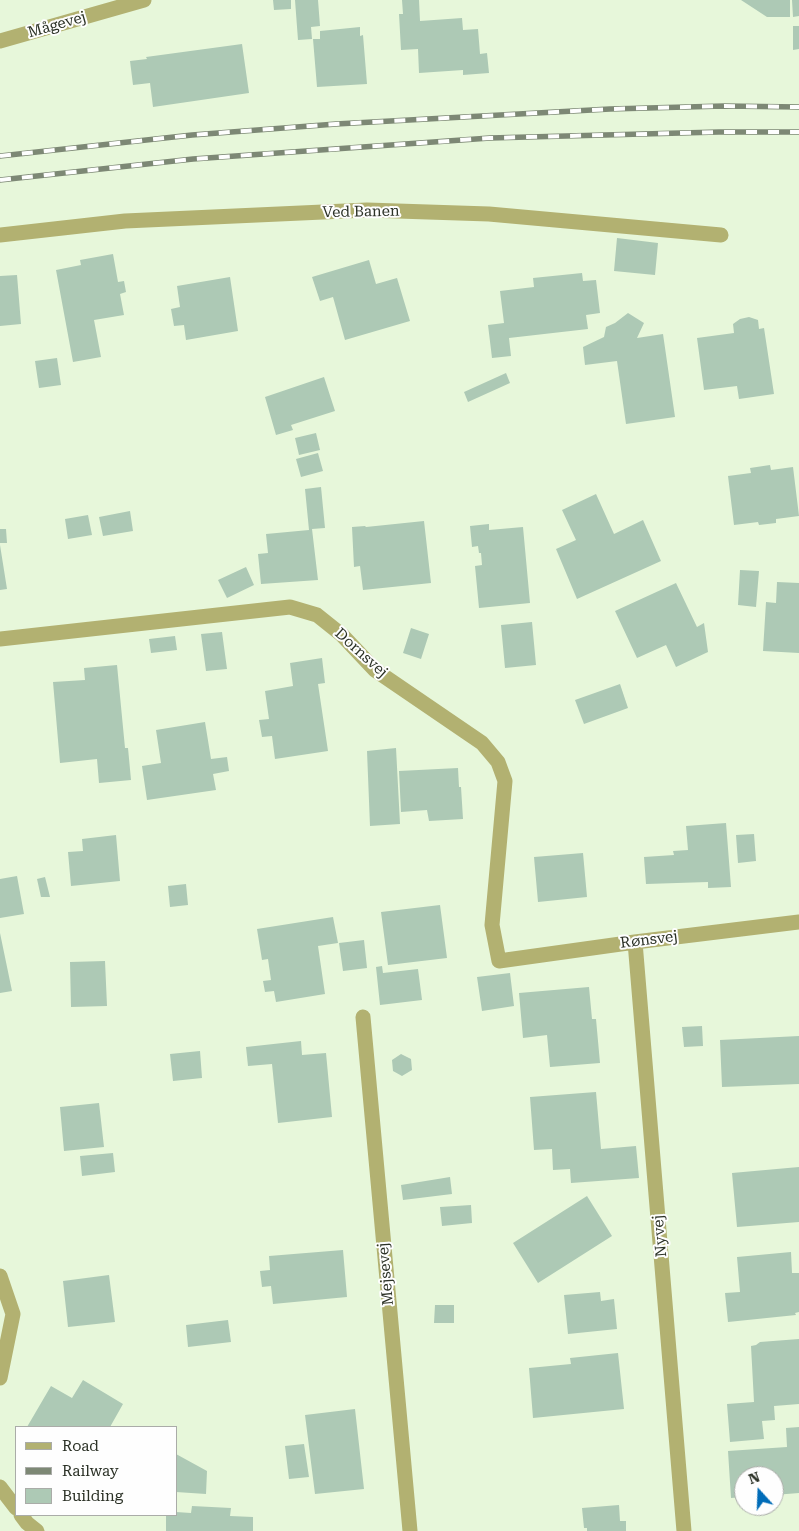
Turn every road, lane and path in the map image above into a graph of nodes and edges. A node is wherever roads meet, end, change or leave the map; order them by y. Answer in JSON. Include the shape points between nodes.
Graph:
{"nodes":[{"id":1,"x":144,"y":0,"type":"edge"},
{"id":2,"x":0,"y":41,"type":"edge"},
{"id":3,"x":0,"y":235,"type":"edge"},
{"id":4,"x":721,"y":235,"type":"dead end"},
{"id":5,"x":0,"y":638,"type":"edge"},
{"id":6,"x":799,"y":922,"type":"edge"},
{"id":7,"x":635,"y":942,"type":"junction"},
{"id":8,"x":499,"y":961,"type":"joint"},
{"id":9,"x":363,"y":1017,"type":"dead end"},
{"id":10,"x":0,"y":1276,"type":"edge"},
{"id":11,"x":0,"y":1378,"type":"edge"},
{"id":12,"x":0,"y":1487,"type":"edge"},
{"id":13,"x":15,"y":1507,"type":"edge"},
{"id":14,"x":22,"y":1516,"type":"edge"},
{"id":15,"x":37,"y":1531,"type":"edge"},
{"id":16,"x":410,"y":1531,"type":"edge"},
{"id":17,"x":684,"y":1531,"type":"edge"}],
"edges":[{"from":1,"to":2,"type":"street","name":"Mågevej"},
{"from":3,"to":4,"type":"street","name":"Ved Banen","via":[[124,221],[367,210],[489,214]]},
{"from":5,"to":8,"type":"street","name":"Dornsvej","via":[[290,607],[317,615],[376,670],[482,743],[498,762],[505,781],[492,925]]},
{"from":6,"to":7,"type":"street","name":"Rønsvej"},
{"from":7,"to":8,"type":"street","name":"Rønsvej"},
{"from":7,"to":17,"type":"street","name":"Nyvej"},
{"from":9,"to":16,"type":"street","name":"Mejsevej"},
{"from":10,"to":11,"type":"street","via":[[13,1314]]},
{"from":12,"to":13,"type":"street"},
{"from":14,"to":15,"type":"street"}]}
